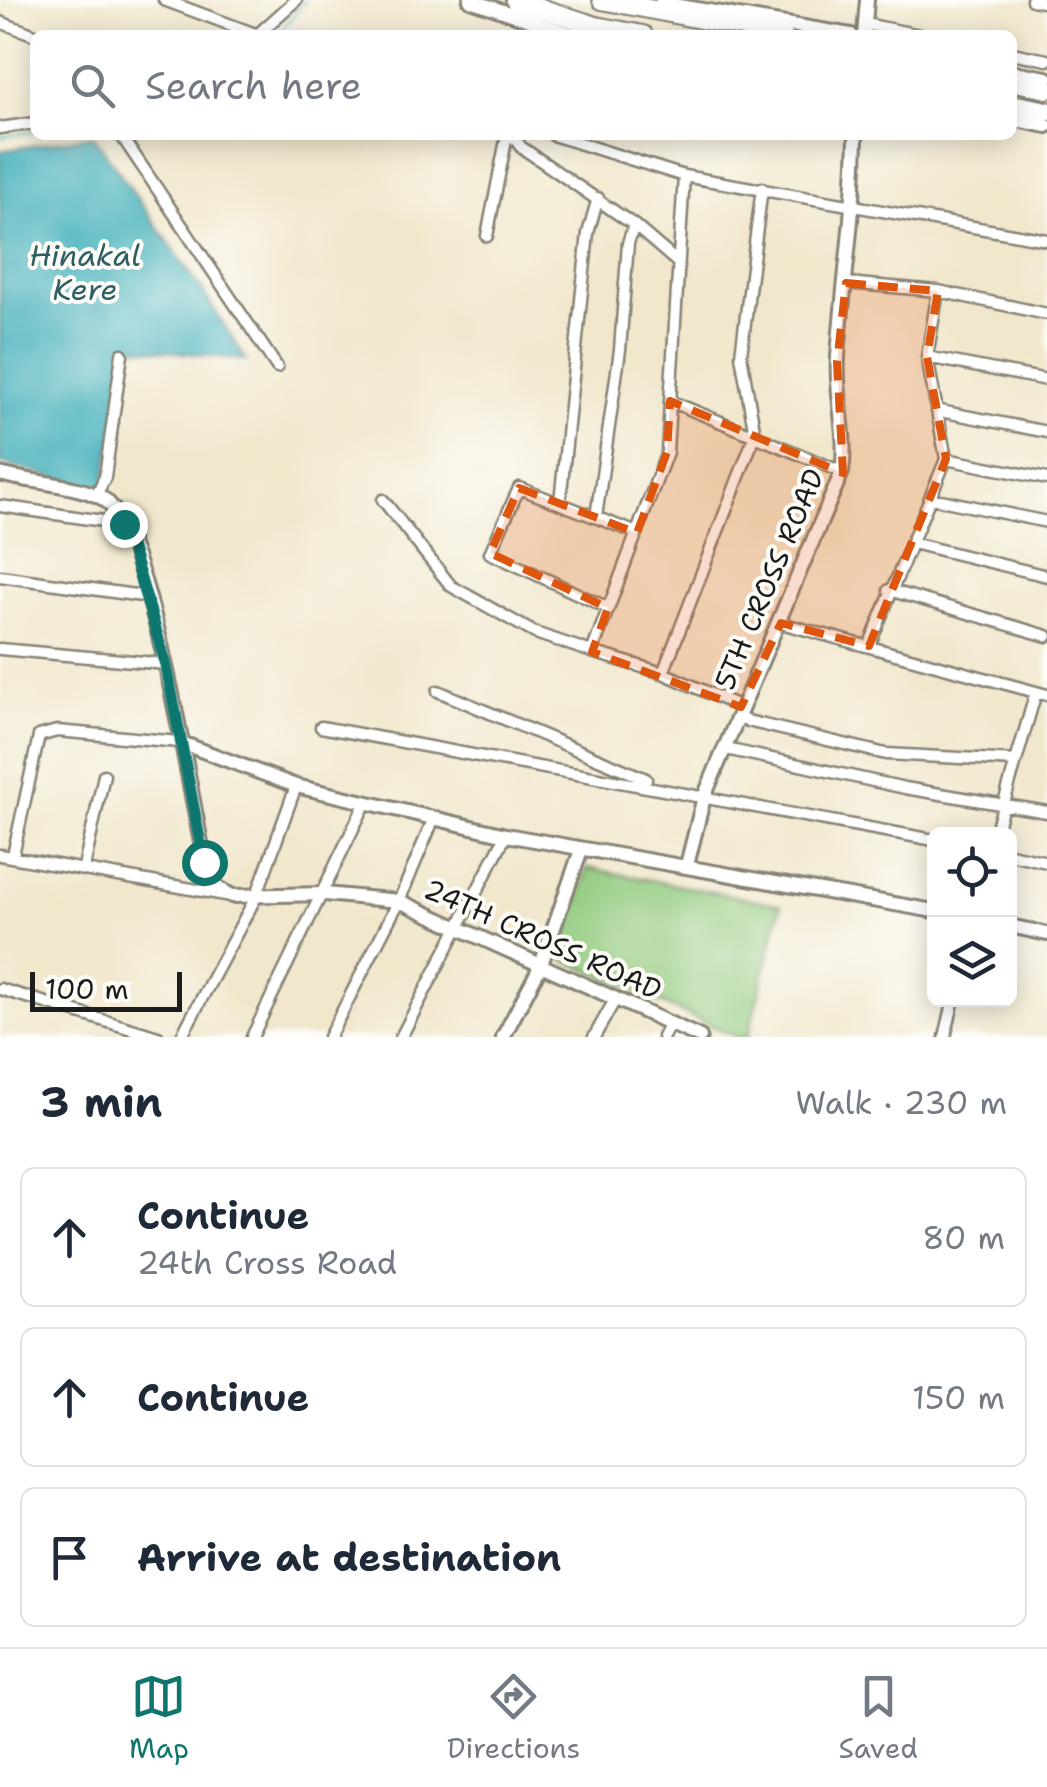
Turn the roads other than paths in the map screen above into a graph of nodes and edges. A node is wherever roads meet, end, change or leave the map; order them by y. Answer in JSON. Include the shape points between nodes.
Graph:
{"nodes":[{"id":1,"x":164,"y":0,"type":"edge"},
{"id":2,"x":296,"y":0,"type":"edge"},
{"id":3,"x":470,"y":0,"type":"edge"},
{"id":4,"x":515,"y":0,"type":"edge"},
{"id":5,"x":602,"y":0,"type":"edge"},
{"id":6,"x":644,"y":0,"type":"edge"},
{"id":7,"x":867,"y":0,"type":"edge"},
{"id":8,"x":1032,"y":0,"type":"edge"},
{"id":9,"x":1047,"y":3,"type":"edge"},
{"id":10,"x":0,"y":22,"type":"edge"},
{"id":11,"x":244,"y":30,"type":"edge"},
{"id":12,"x":263,"y":30,"type":"edge"},
{"id":13,"x":559,"y":30,"type":"edge"},
{"id":14,"x":617,"y":30,"type":"edge"},
{"id":15,"x":757,"y":30,"type":"edge"},
{"id":16,"x":821,"y":30,"type":"edge"},
{"id":17,"x":865,"y":30,"type":"edge"},
{"id":18,"x":30,"y":33,"type":"edge"},
{"id":19,"x":1017,"y":55,"type":"edge"},
{"id":20,"x":1047,"y":60,"type":"edge"},
{"id":21,"x":1017,"y":73,"type":"edge"},
{"id":22,"x":1047,"y":78,"type":"edge"},
{"id":23,"x":1017,"y":83,"type":"edge"},
{"id":24,"x":1047,"y":88,"type":"edge"},
{"id":25,"x":1017,"y":105,"type":"edge"},
{"id":26,"x":1047,"y":111,"type":"edge"},
{"id":27,"x":1017,"y":119,"type":"edge"},
{"id":28,"x":30,"y":124,"type":"edge"},
{"id":29,"x":1047,"y":126,"type":"edge"},
{"id":30,"x":0,"y":128,"type":"edge"},
{"id":31,"x":124,"y":140,"type":"edge"},
{"id":32,"x":508,"y":140,"type":"edge"},
{"id":33,"x":514,"y":140,"type":"edge"},
{"id":34,"x":569,"y":140,"type":"edge"},
{"id":35,"x":856,"y":140,"type":"edge"},
{"id":36,"x":684,"y":176,"type":"junction"},
{"id":37,"x":762,"y":188,"type":"junction"},
{"id":38,"x":598,"y":198,"type":"junction"},
{"id":39,"x":855,"y":204,"type":"junction"},
{"id":40,"x":634,"y":225,"type":"junction"},
{"id":41,"x":487,"y":236,"type":"dead end"},
{"id":42,"x":1047,"y":240,"type":"edge"},
{"id":43,"x":676,"y":261,"type":"junction"},
{"id":44,"x":846,"y":284,"type":"junction"},
{"id":45,"x":938,"y":291,"type":"junction"},
{"id":46,"x":1047,"y":314,"type":"edge"},
{"id":47,"x":122,"y":354,"type":"dead end"},
{"id":48,"x":928,"y":358,"type":"junction"},
{"id":49,"x":277,"y":367,"type":"dead end"},
{"id":50,"x":1047,"y":380,"type":"edge"},
{"id":51,"x":670,"y":401,"type":"junction"},
{"id":52,"x":940,"y":411,"type":"junction"},
{"id":53,"x":1047,"y":432,"type":"edge"},
{"id":54,"x":755,"y":434,"type":"junction"},
{"id":55,"x":946,"y":459,"type":"junction"},
{"id":56,"x":842,"y":472,"type":"junction"},
{"id":57,"x":0,"y":474,"type":"edge"},
{"id":58,"x":1047,"y":478,"type":"edge"},
{"id":59,"x":96,"y":496,"type":"junction"},
{"id":60,"x":931,"y":498,"type":"junction"},
{"id":61,"x":383,"y":500,"type":"dead end"},
{"id":62,"x":560,"y":502,"type":"junction"},
{"id":63,"x":0,"y":506,"type":"edge"},
{"id":64,"x":596,"y":517,"type":"junction"},
{"id":65,"x":1047,"y":522,"type":"edge"},
{"id":66,"x":124,"y":524,"type":"junction"},
{"id":67,"x":637,"y":532,"type":"junction"},
{"id":68,"x":912,"y":543,"type":"junction"},
{"id":69,"x":0,"y":576,"type":"edge"},
{"id":70,"x":1047,"y":576,"type":"edge"},
{"id":71,"x":889,"y":590,"type":"junction"},
{"id":72,"x":149,"y":597,"type":"junction"},
{"id":73,"x":608,"y":608,"type":"junction"},
{"id":74,"x":781,"y":622,"type":"junction"},
{"id":75,"x":1047,"y":636,"type":"edge"},
{"id":76,"x":869,"y":646,"type":"junction"},
{"id":77,"x":0,"y":649,"type":"edge"},
{"id":78,"x":592,"y":652,"type":"junction"},
{"id":79,"x":166,"y":664,"type":"junction"},
{"id":80,"x":662,"y":673,"type":"junction"},
{"id":81,"x":438,"y":692,"type":"dead end"},
{"id":82,"x":1042,"y":694,"type":"edge"},
{"id":83,"x":740,"y":713,"type":"junction"},
{"id":84,"x":321,"y":727,"type":"dead end"},
{"id":85,"x":179,"y":742,"type":"junction"},
{"id":86,"x":726,"y":749,"type":"junction"},
{"id":87,"x":1016,"y":761,"type":"junction"},
{"id":88,"x":104,"y":776,"type":"dead end"},
{"id":89,"x":296,"y":786,"type":"junction"},
{"id":90,"x":666,"y":787,"type":"junction"},
{"id":91,"x":704,"y":797,"type":"junction"},
{"id":92,"x":366,"y":802,"type":"junction"},
{"id":93,"x":1004,"y":803,"type":"junction"},
{"id":94,"x":1047,"y":812,"type":"edge"},
{"id":95,"x":434,"y":818,"type":"junction"},
{"id":96,"x":997,"y":827,"type":"edge"},
{"id":97,"x":506,"y":835,"type":"junction"},
{"id":98,"x":927,"y":839,"type":"edge"},
{"id":99,"x":581,"y":850,"type":"junction"},
{"id":100,"x":6,"y":855,"type":"edge"},
{"id":101,"x":1017,"y":856,"type":"edge"},
{"id":102,"x":1047,"y":862,"type":"edge"},
{"id":103,"x":687,"y":864,"type":"junction"},
{"id":104,"x":84,"y":867,"type":"junction"},
{"id":105,"x":325,"y":894,"type":"junction"},
{"id":106,"x":232,"y":896,"type":"junction"},
{"id":107,"x":256,"y":897,"type":"junction"},
{"id":108,"x":399,"y":901,"type":"junction"},
{"id":109,"x":927,"y":910,"type":"edge"},
{"id":110,"x":457,"y":926,"type":"junction"},
{"id":111,"x":1017,"y":928,"type":"edge"},
{"id":112,"x":1047,"y":934,"type":"edge"},
{"id":113,"x":540,"y":966,"type":"junction"},
{"id":114,"x":0,"y":989,"type":"edge"},
{"id":115,"x":616,"y":998,"type":"junction"},
{"id":116,"x":952,"y":1007,"type":"edge"},
{"id":117,"x":670,"y":1023,"type":"junction"},
{"id":118,"x":158,"y":1037,"type":"edge"},
{"id":119,"x":181,"y":1037,"type":"edge"},
{"id":120,"x":252,"y":1037,"type":"edge"},
{"id":121,"x":329,"y":1037,"type":"edge"},
{"id":122,"x":401,"y":1037,"type":"edge"},
{"id":123,"x":503,"y":1037,"type":"edge"},
{"id":124,"x":594,"y":1037,"type":"edge"},
{"id":125,"x":662,"y":1037,"type":"edge"},
{"id":126,"x":700,"y":1037,"type":"edge"},
{"id":127,"x":945,"y":1037,"type":"edge"}],
"edges":[{"from":1,"to":11,"type":"street"},
{"from":2,"to":12,"type":"street"},
{"from":3,"to":13,"type":"street"},
{"from":4,"to":14,"type":"highway"},
{"from":5,"to":15,"type":"highway"},
{"from":6,"to":16,"type":"street"},
{"from":7,"to":17,"type":"street"},
{"from":8,"to":9,"type":"street"},
{"from":10,"to":18,"type":"street"},
{"from":19,"to":20,"type":"street"},
{"from":21,"to":22,"type":"street"},
{"from":23,"to":24,"type":"highway"},
{"from":25,"to":26,"type":"highway"},
{"from":27,"to":29,"type":"street"},
{"from":28,"to":30,"type":"street"},
{"from":31,"to":49,"type":"street"},
{"from":32,"to":41,"type":"street"},
{"from":33,"to":38,"type":"street"},
{"from":34,"to":36,"type":"street"},
{"from":35,"to":39,"type":"street","name":"5TH CROSS ROAD"},
{"from":36,"to":37,"type":"street"},
{"from":36,"to":43,"type":"street"},
{"from":37,"to":39,"type":"street"},
{"from":37,"to":54,"type":"street","via":[[742,356]]},
{"from":38,"to":40,"type":"street"},
{"from":38,"to":62,"type":"street","via":[[588,233]]},
{"from":39,"to":42,"type":"street"},
{"from":39,"to":44,"type":"street","name":"5TH CROSS ROAD"},
{"from":40,"to":43,"type":"street"},
{"from":40,"to":64,"type":"street"},
{"from":43,"to":51,"type":"street"},
{"from":44,"to":45,"type":"street"},
{"from":44,"to":56,"type":"street","name":"5TH CROSS ROAD","via":[[837,362],[846,435]]},
{"from":45,"to":46,"type":"street"},
{"from":45,"to":48,"type":"street"},
{"from":47,"to":59,"type":"street","via":[[105,476]]},
{"from":48,"to":50,"type":"street"},
{"from":48,"to":52,"type":"street"},
{"from":51,"to":54,"type":"street"},
{"from":51,"to":67,"type":"street","via":[[668,452]]},
{"from":52,"to":53,"type":"street"},
{"from":52,"to":55,"type":"street"},
{"from":54,"to":56,"type":"street"},
{"from":54,"to":80,"type":"street"},
{"from":55,"to":58,"type":"street"},
{"from":55,"to":60,"type":"street"},
{"from":56,"to":74,"type":"street","name":"5TH CROSS ROAD"},
{"from":57,"to":59,"type":"street"},
{"from":59,"to":66,"type":"street"},
{"from":60,"to":65,"type":"street"},
{"from":60,"to":68,"type":"street"},
{"from":61,"to":78,"type":"street","via":[[451,586],[535,633]]},
{"from":62,"to":64,"type":"street"},
{"from":62,"to":73,"type":"street","via":[[520,488],[490,553]]},
{"from":63,"to":66,"type":"street"},
{"from":64,"to":67,"type":"street"},
{"from":66,"to":72,"type":"street"},
{"from":67,"to":73,"type":"street"},
{"from":68,"to":70,"type":"street"},
{"from":68,"to":71,"type":"street"},
{"from":69,"to":72,"type":"street"},
{"from":71,"to":75,"type":"street"},
{"from":71,"to":76,"type":"street"},
{"from":72,"to":79,"type":"street"},
{"from":73,"to":78,"type":"street"},
{"from":74,"to":76,"type":"street"},
{"from":74,"to":83,"type":"street","name":"5TH CROSS ROAD"},
{"from":76,"to":82,"type":"street"},
{"from":77,"to":79,"type":"street"},
{"from":78,"to":80,"type":"street"},
{"from":79,"to":85,"type":"street"},
{"from":80,"to":83,"type":"street"},
{"from":81,"to":90,"type":"street"},
{"from":82,"to":87,"type":"street"},
{"from":83,"to":86,"type":"street","name":"5TH CROSS ROAD"},
{"from":83,"to":87,"type":"street","via":[[886,754]]},
{"from":84,"to":90,"type":"street"},
{"from":85,"to":89,"type":"street"},
{"from":85,"to":100,"type":"street","via":[[57,731],[39,736]]},
{"from":85,"to":106,"type":"street","via":[[208,874]]},
{"from":86,"to":91,"type":"street","name":"5TH CROSS ROAD"},
{"from":86,"to":93,"type":"street"},
{"from":87,"to":93,"type":"street"},
{"from":88,"to":104,"type":"street"},
{"from":89,"to":92,"type":"street"},
{"from":89,"to":107,"type":"street"},
{"from":90,"to":91,"type":"street"},
{"from":91,"to":98,"type":"street"},
{"from":91,"to":103,"type":"street","name":"5TH CROSS ROAD"},
{"from":92,"to":95,"type":"street"},
{"from":92,"to":105,"type":"street"},
{"from":93,"to":94,"type":"street"},
{"from":93,"to":96,"type":"street"},
{"from":95,"to":97,"type":"street"},
{"from":95,"to":108,"type":"street"},
{"from":97,"to":99,"type":"street"},
{"from":97,"to":110,"type":"street"},
{"from":99,"to":103,"type":"street"},
{"from":99,"to":113,"type":"street"},
{"from":100,"to":104,"type":"street"},
{"from":101,"to":102,"type":"street"},
{"from":103,"to":109,"type":"street"},
{"from":104,"to":106,"type":"street"},
{"from":105,"to":107,"type":"street","name":"24TH CROSS ROAD"},
{"from":105,"to":108,"type":"street","name":"24TH CROSS ROAD"},
{"from":105,"to":120,"type":"street"},
{"from":106,"to":107,"type":"street","name":"24TH CROSS ROAD"},
{"from":107,"to":119,"type":"street"},
{"from":108,"to":110,"type":"street","name":"24TH CROSS ROAD"},
{"from":108,"to":121,"type":"street"},
{"from":110,"to":113,"type":"street","name":"24TH CROSS ROAD"},
{"from":110,"to":122,"type":"street"},
{"from":111,"to":112,"type":"street"},
{"from":113,"to":115,"type":"street","name":"24TH CROSS ROAD"},
{"from":113,"to":123,"type":"street"},
{"from":114,"to":118,"type":"street"},
{"from":115,"to":117,"type":"street","name":"24TH CROSS ROAD"},
{"from":115,"to":124,"type":"street"},
{"from":116,"to":127,"type":"street"},
{"from":117,"to":125,"type":"street"},
{"from":117,"to":126,"type":"street","name":"24TH CROSS ROAD"}]}
